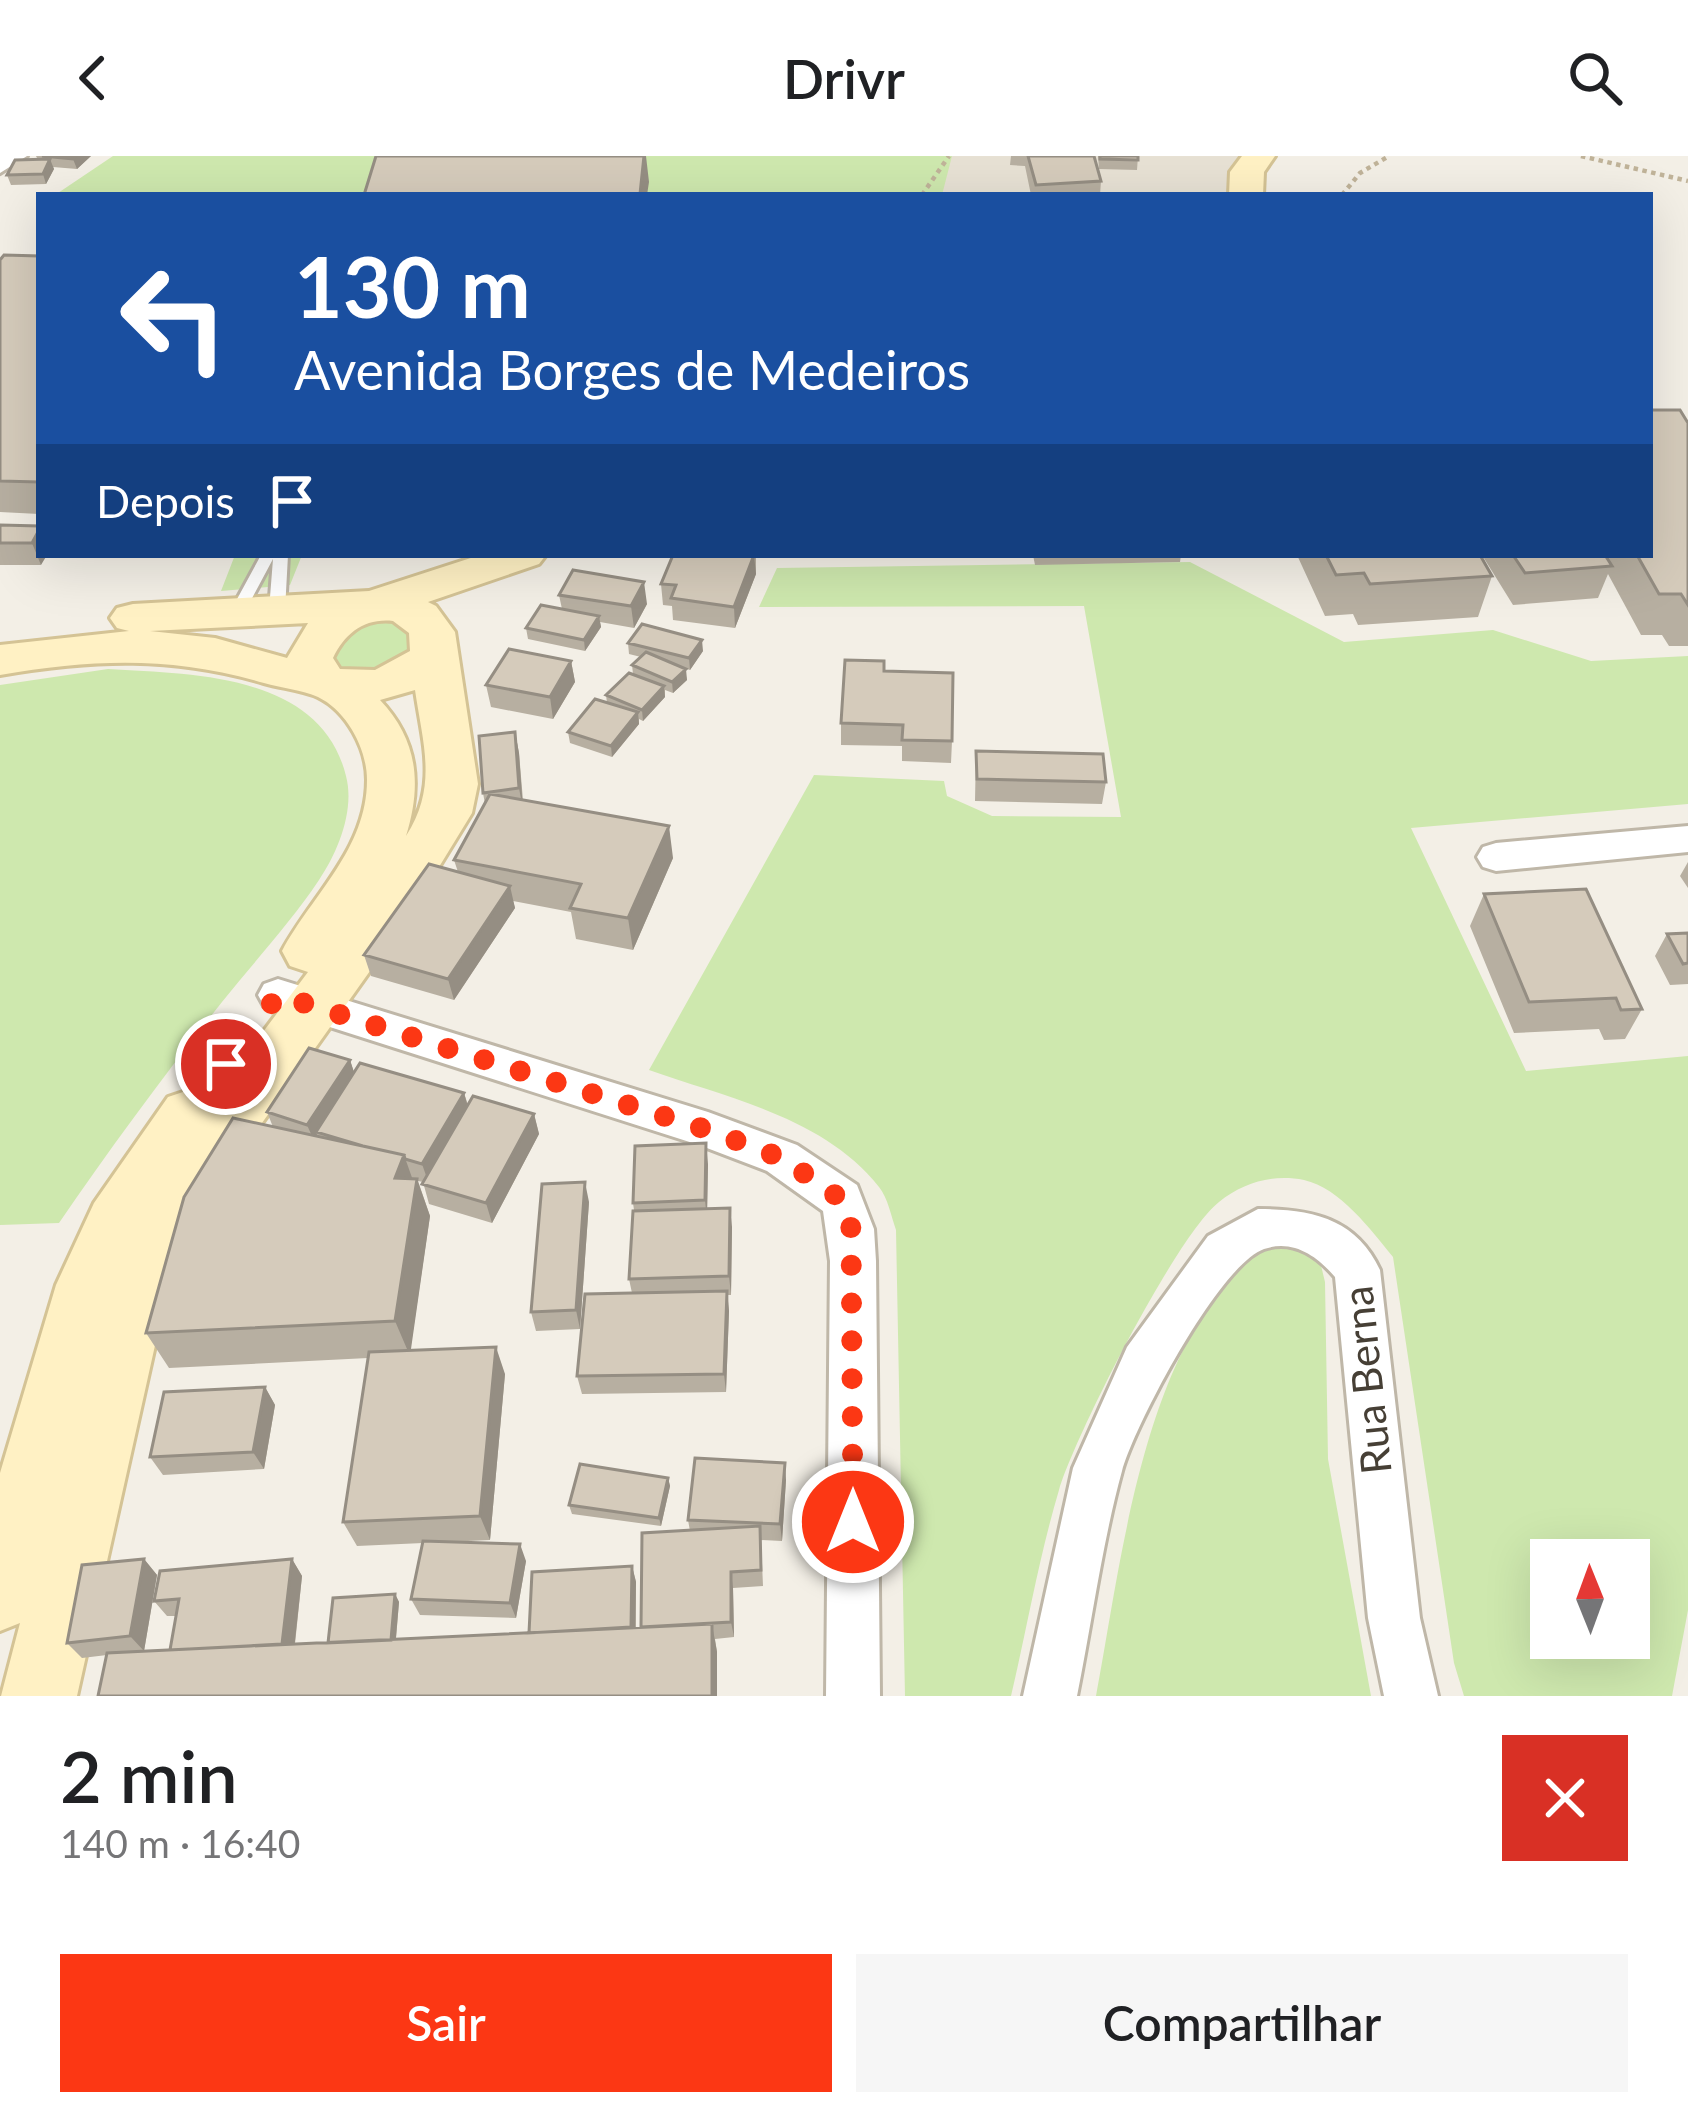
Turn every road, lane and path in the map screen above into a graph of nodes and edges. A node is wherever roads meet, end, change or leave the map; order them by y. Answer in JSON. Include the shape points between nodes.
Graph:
{"nodes":[{"id":1,"x":15,"y":156,"type":"edge"},
{"id":2,"x":949,"y":156,"type":"edge"},
{"id":3,"x":1259,"y":156,"type":"edge"},
{"id":4,"x":1389,"y":156,"type":"edge"},
{"id":5,"x":1581,"y":156,"type":"edge"},
{"id":6,"x":0,"y":166,"type":"edge"},
{"id":7,"x":1688,"y":181,"type":"edge"},
{"id":8,"x":924,"y":192,"type":"edge"},
{"id":9,"x":1246,"y":192,"type":"edge"},
{"id":10,"x":1344,"y":192,"type":"edge"},
{"id":11,"x":267,"y":558,"type":"edge"},
{"id":12,"x":280,"y":558,"type":"edge"},
{"id":13,"x":515,"y":558,"type":"edge"},
{"id":14,"x":541,"y":558,"type":"edge"},
{"id":15,"x":373,"y":605,"type":"junction"},
{"id":16,"x":258,"y":611,"type":"junction"},
{"id":17,"x":0,"y":634,"type":"edge"},
{"id":18,"x":433,"y":642,"type":"junction"},
{"id":19,"x":0,"y":660,"type":"edge"},
{"id":20,"x":330,"y":685,"type":"junction"},
{"id":21,"x":1688,"y":839,"type":"edge"},
{"id":22,"x":1496,"y":857,"type":"dead end"},
{"id":23,"x":295,"y":1001,"type":"junction"},
{"id":24,"x":30,"y":1556,"type":"edge"},
{"id":25,"x":39,"y":1696,"type":"edge"},
{"id":26,"x":853,"y":1696,"type":"edge"},
{"id":27,"x":1050,"y":1696,"type":"edge"},
{"id":28,"x":1411,"y":1696,"type":"edge"}],
"edges":[{"from":1,"to":6,"type":"street"},
{"from":2,"to":8,"type":"path"},
{"from":3,"to":9,"type":"main road"},
{"from":4,"to":10,"type":"path"},
{"from":5,"to":7,"type":"path"},
{"from":11,"to":16,"type":"lane"},
{"from":12,"to":16,"type":"lane"},
{"from":13,"to":15,"type":"main road"},
{"from":14,"to":18,"type":"main road"},
{"from":15,"to":16,"type":"main road"},
{"from":15,"to":18,"type":"main road","via":[[403,608]]},
{"from":15,"to":20,"type":"main road","via":[[345,614],[314,641],[310,658]]},
{"from":16,"to":17,"type":"main road"},
{"from":18,"to":20,"type":"main road","via":[[400,682]]},
{"from":18,"to":23,"type":"main road","via":[[453,784],[447,813],[390,902]]},
{"from":19,"to":20,"type":"main road","via":[[118,646],[184,648]]},
{"from":20,"to":23,"type":"main road","via":[[374,723],[392,771],[390,803]]},
{"from":21,"to":22,"type":"street"},
{"from":23,"to":24,"type":"main road","via":[[158,1230]]},
{"from":23,"to":26,"type":"street","via":[[708,1130],[782,1158],[841,1199],[853,1261]]},
{"from":24,"to":25,"type":"main road"},
{"from":27,"to":28,"type":"street","name":"Rua Berna","via":[[1097,1468],[1144,1363],[1224,1250],[1258,1229],[1294,1228],[1331,1239],[1357,1270],[1394,1618]]}]}
